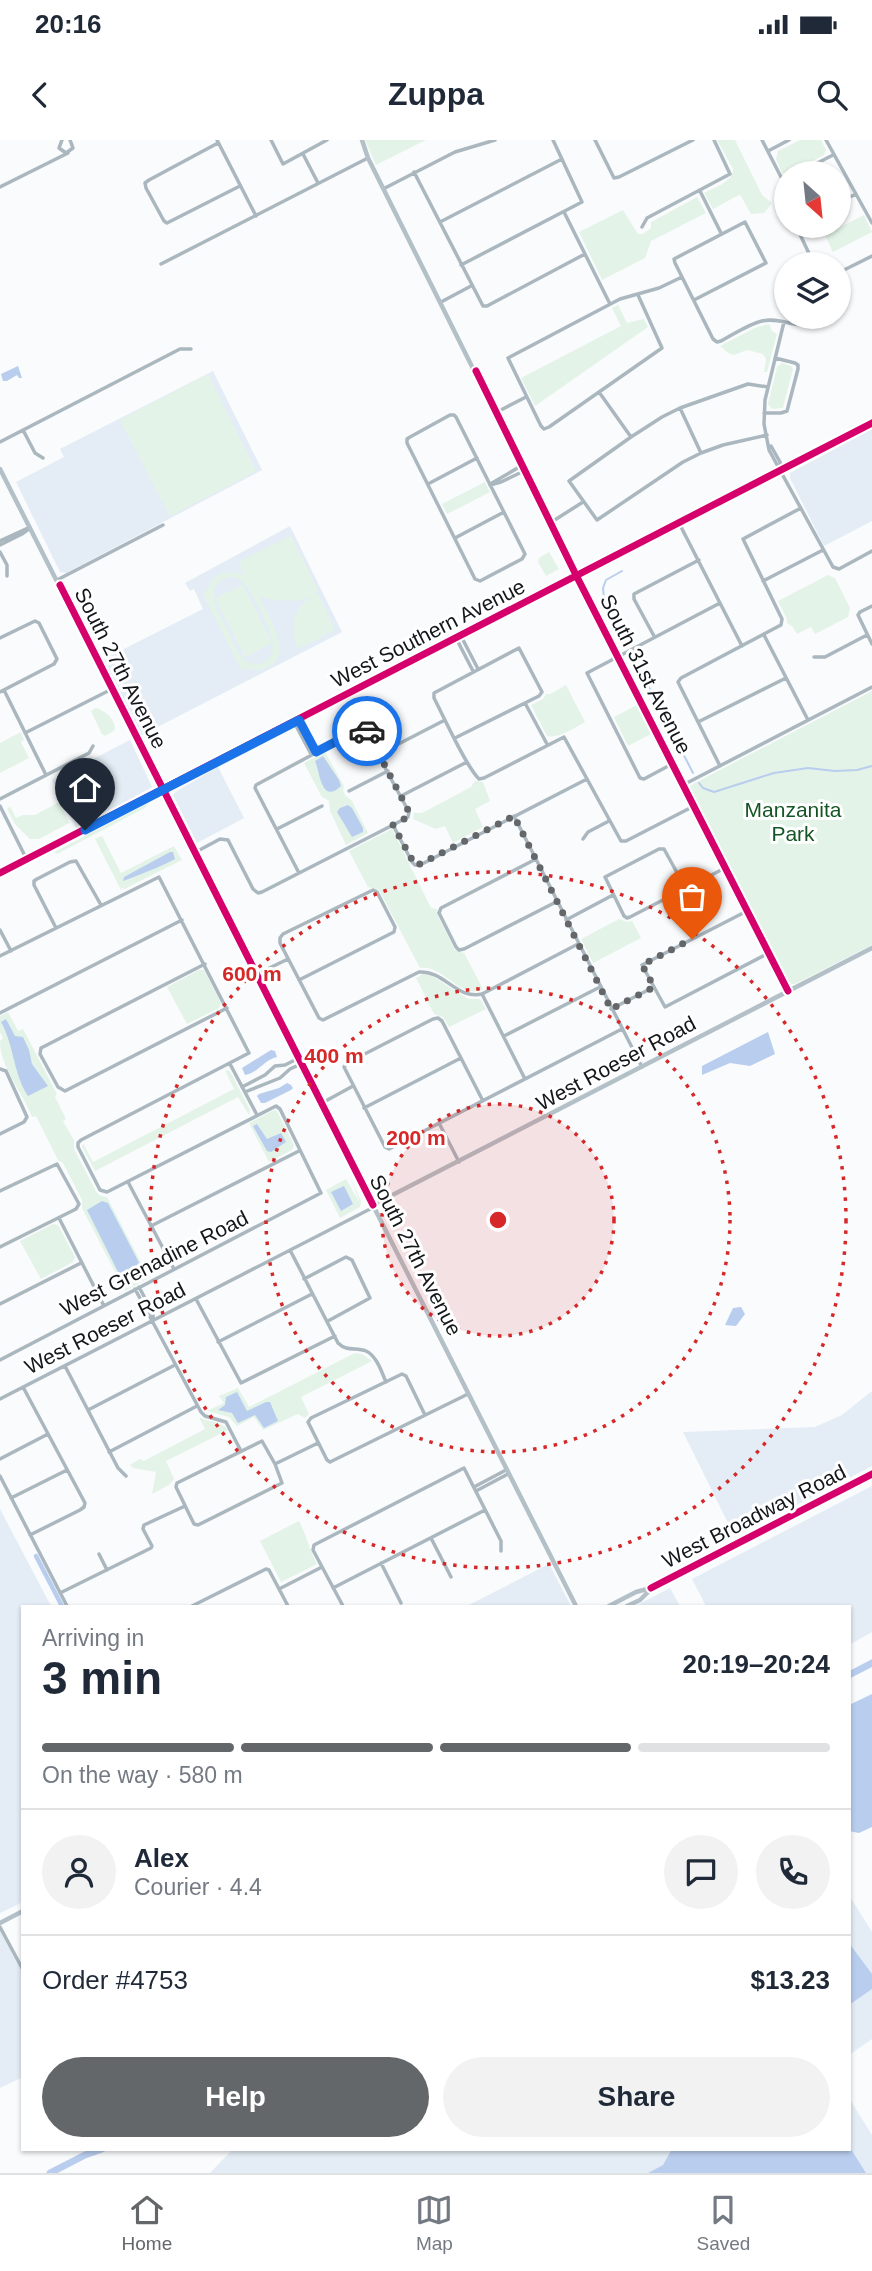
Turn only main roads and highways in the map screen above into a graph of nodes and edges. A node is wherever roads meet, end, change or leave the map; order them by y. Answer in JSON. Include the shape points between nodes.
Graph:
{"nodes":[{"id":1,"x":362,"y":140,"type":"edge"},
{"id":2,"x":872,"y":423,"type":"edge"},
{"id":3,"x":0,"y":468,"type":"edge"},
{"id":4,"x":577,"y":577,"type":"junction"},
{"id":5,"x":163,"y":789,"type":"junction"},
{"id":6,"x":0,"y":873,"type":"edge"},
{"id":7,"x":872,"y":948,"type":"edge"},
{"id":8,"x":788,"y":991,"type":"junction"},
{"id":9,"x":374,"y":1206,"type":"junction"},
{"id":10,"x":872,"y":1474,"type":"edge"},
{"id":11,"x":651,"y":1588,"type":"junction"},
{"id":12,"x":575,"y":1605,"type":"edge"},
{"id":13,"x":611,"y":1605,"type":"edge"},
{"id":14,"x":629,"y":1605,"type":"edge"},
{"id":15,"x":21,"y":1912,"type":"edge"},
{"id":16,"x":0,"y":1925,"type":"edge"}],
"edges":[{"from":1,"to":4,"type":"main road","name":"South 31st Avenue"},
{"from":2,"to":4,"type":"main road","name":"West Southern Avenue"},
{"from":3,"to":5,"type":"main road","name":"South 27th Avenue"},
{"from":4,"to":5,"type":"main road","name":"West Southern Avenue"},
{"from":4,"to":8,"type":"main road","name":"South 31st Avenue"},
{"from":5,"to":6,"type":"main road","name":"West Southern Avenue"},
{"from":5,"to":9,"type":"main road","name":"South 27th Avenue"},
{"from":7,"to":8,"type":"main road","name":"West Roeser Road"},
{"from":8,"to":9,"type":"main road","name":"West Roeser Road"},
{"from":9,"to":12,"type":"main road","name":"South 27th Avenue"},
{"from":10,"to":11,"type":"main road","name":"West Broadway Road"},
{"from":11,"to":13,"type":"main road","name":"West Broadway Road"},
{"from":11,"to":14,"type":"main road","name":"West Broadway Road"},
{"from":15,"to":16,"type":"main road"}]}
